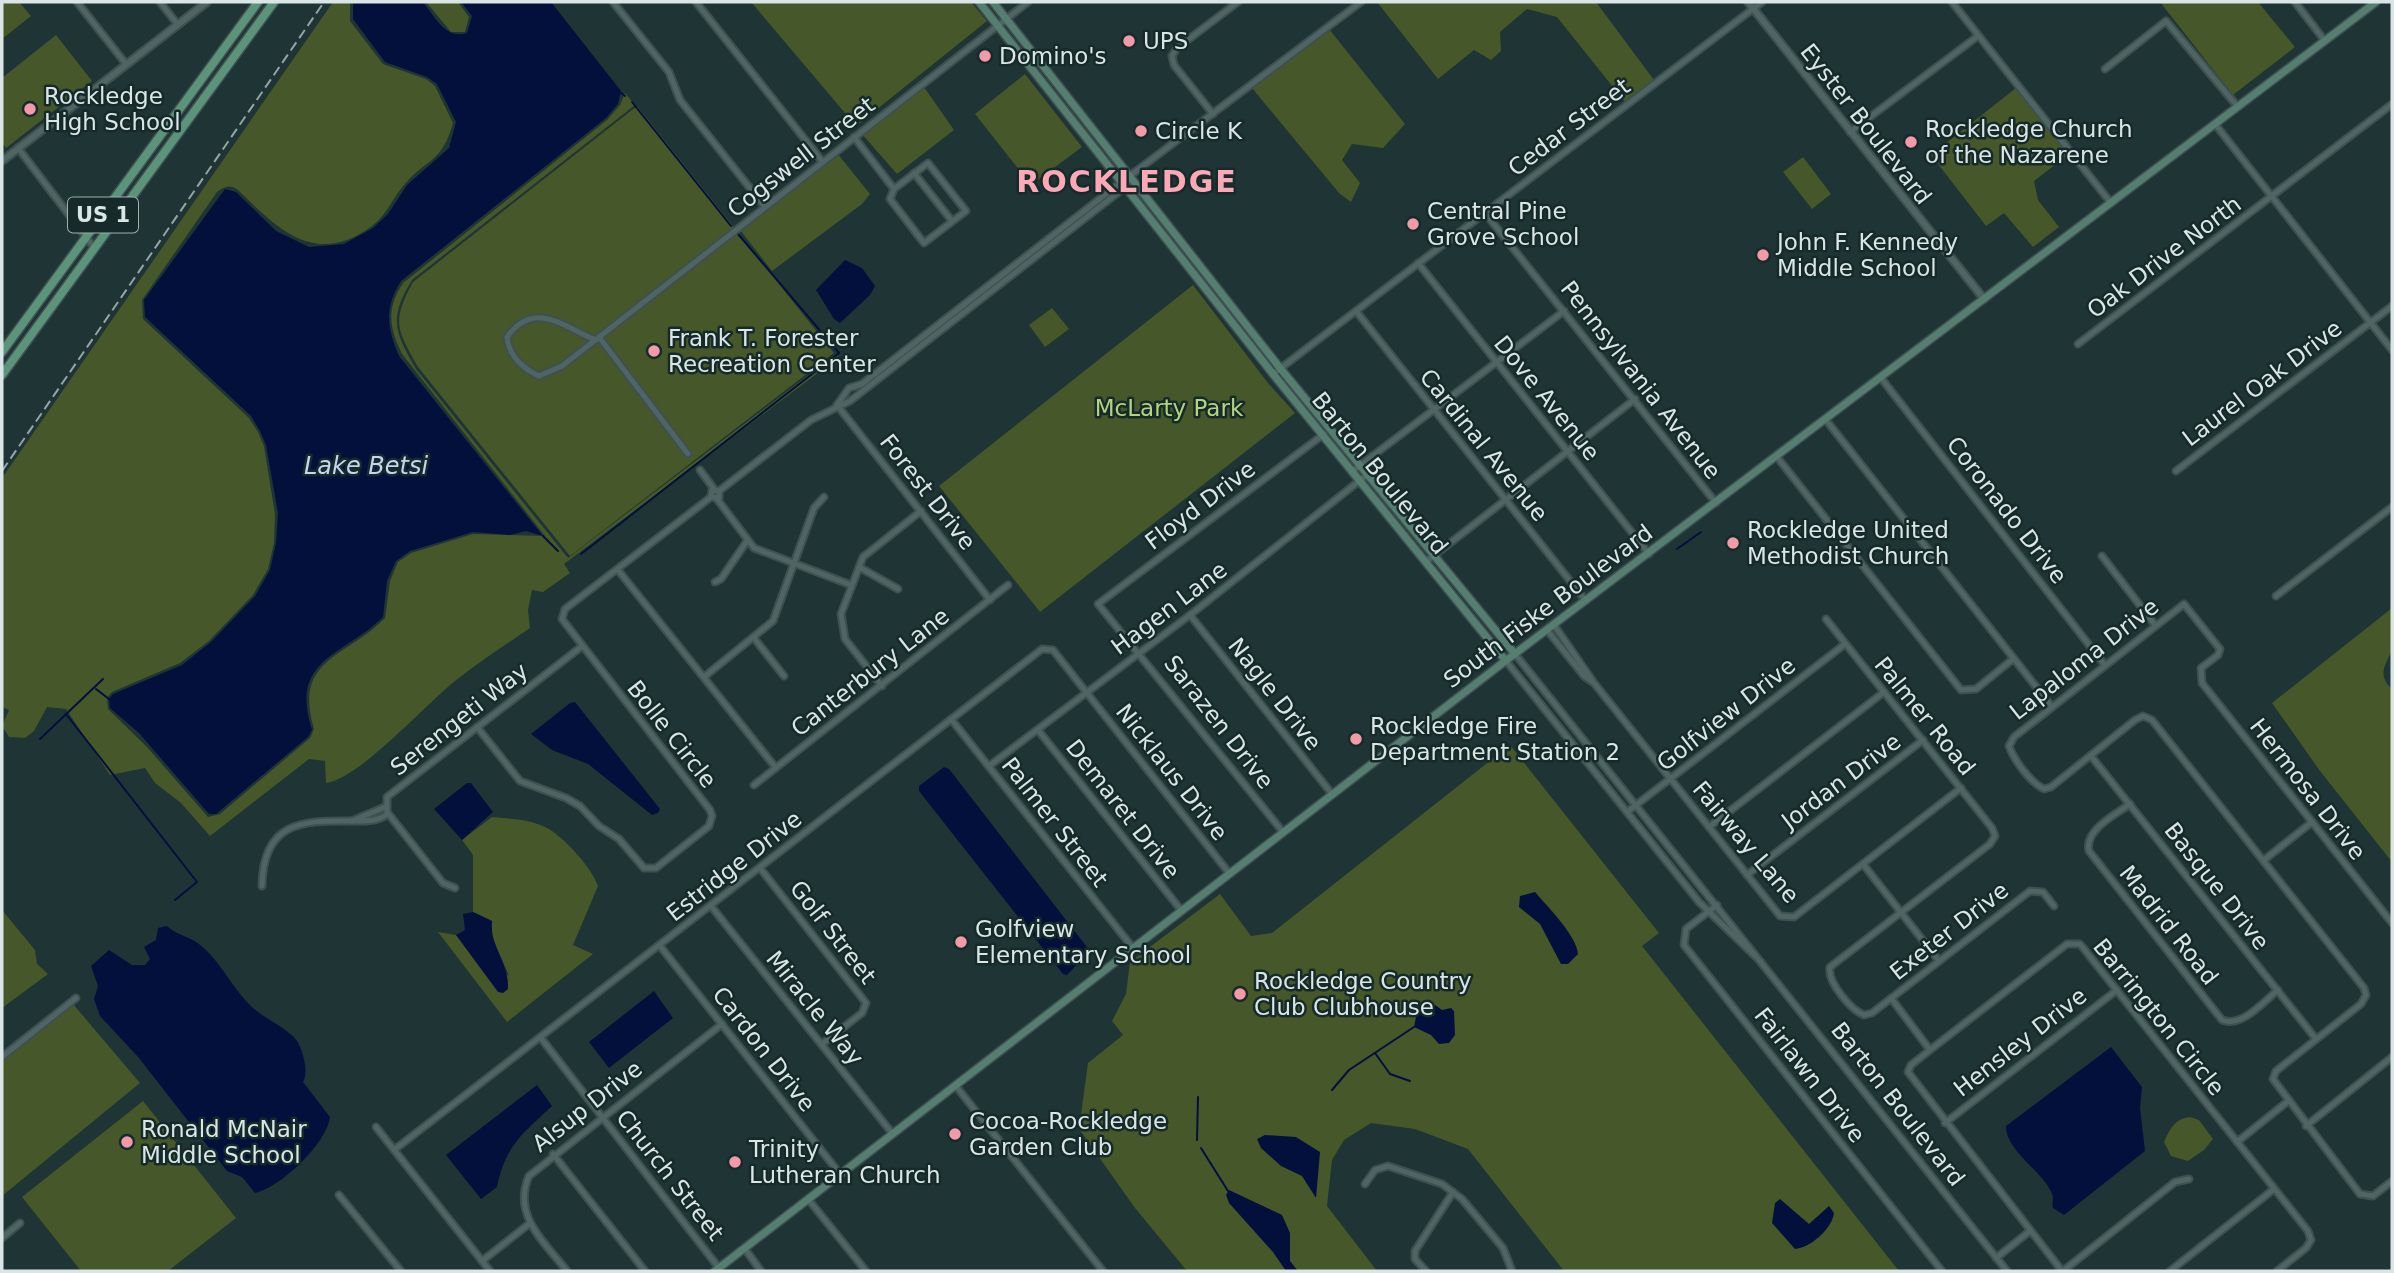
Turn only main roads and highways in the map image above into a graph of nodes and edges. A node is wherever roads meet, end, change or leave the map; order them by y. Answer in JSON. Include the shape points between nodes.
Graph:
{"nodes":[{"id":1,"x":258,"y":2,"type":"edge"},
{"id":2,"x":979,"y":2,"type":"edge"},
{"id":3,"x":993,"y":2,"type":"edge"},
{"id":4,"x":2375,"y":2,"type":"edge"},
{"id":5,"x":272,"y":5,"type":"edge"},
{"id":6,"x":1072,"y":101,"type":"junction"},
{"id":7,"x":1063,"y":107,"type":"junction"},
{"id":8,"x":172,"y":120,"type":"junction"},
{"id":9,"x":157,"y":141,"type":"junction"},
{"id":10,"x":170,"y":146,"type":"junction"},
{"id":11,"x":152,"y":171,"type":"junction"},
{"id":12,"x":1180,"y":240,"type":"junction"},
{"id":13,"x":1172,"y":246,"type":"junction"},
{"id":14,"x":17,"y":331,"type":"junction"},
{"id":15,"x":2,"y":352,"type":"edge"},
{"id":16,"x":16,"y":356,"type":"junction"},
{"id":17,"x":2,"y":375,"type":"edge"},
{"id":18,"x":1357,"y":467,"type":"junction"},
{"id":19,"x":1450,"y":591,"type":"junction"},
{"id":20,"x":1469,"y":595,"type":"junction"},
{"id":21,"x":1515,"y":654,"type":"junction"},
{"id":22,"x":1506,"y":661,"type":"junction"},
{"id":23,"x":717,"y":1269,"type":"edge"}],
"edges":[{"from":1,"to":8,"type":"main road","number":"US 1"},
{"from":2,"to":7,"type":"main road","name":"Barton Boulevard"},
{"from":3,"to":6,"type":"main road","name":"Barton Boulevard"},
{"from":4,"to":21,"type":"main road","name":"South Fiske Boulevard"},
{"from":5,"to":10,"type":"main road","number":"US 1"},
{"from":6,"to":7,"type":"main road"},
{"from":6,"to":12,"type":"main road","name":"Barton Boulevard"},
{"from":7,"to":13,"type":"main road","name":"Barton Boulevard"},
{"from":8,"to":9,"type":"main road","number":"US 1"},
{"from":8,"to":10,"type":"main road"},
{"from":9,"to":11,"type":"main road"},
{"from":9,"to":14,"type":"main road","number":"US 1"},
{"from":10,"to":11,"type":"main road","number":"US 1"},
{"from":11,"to":16,"type":"main road","number":"US 1"},
{"from":12,"to":13,"type":"main road"},
{"from":12,"to":18,"type":"main road","name":"Barton Boulevard"},
{"from":13,"to":18,"type":"main road","name":"Barton Boulevard","via":[[1273,374]]},
{"from":14,"to":15,"type":"main road","number":"US 1"},
{"from":14,"to":16,"type":"main road"},
{"from":16,"to":17,"type":"main road","number":"US 1"},
{"from":18,"to":19,"type":"main road","name":"Barton Boulevard","via":[[1361,480]]},
{"from":18,"to":20,"type":"main road","name":"Barton Boulevard","via":[[1368,474]]},
{"from":19,"to":20,"type":"main road"},
{"from":19,"to":22,"type":"main road","name":"Barton Boulevard"},
{"from":20,"to":21,"type":"main road","name":"Barton Boulevard"},
{"from":21,"to":22,"type":"main road","name":"South Fiske Boulevard"},
{"from":22,"to":23,"type":"main road","name":"South Fiske Boulevard"}]}
